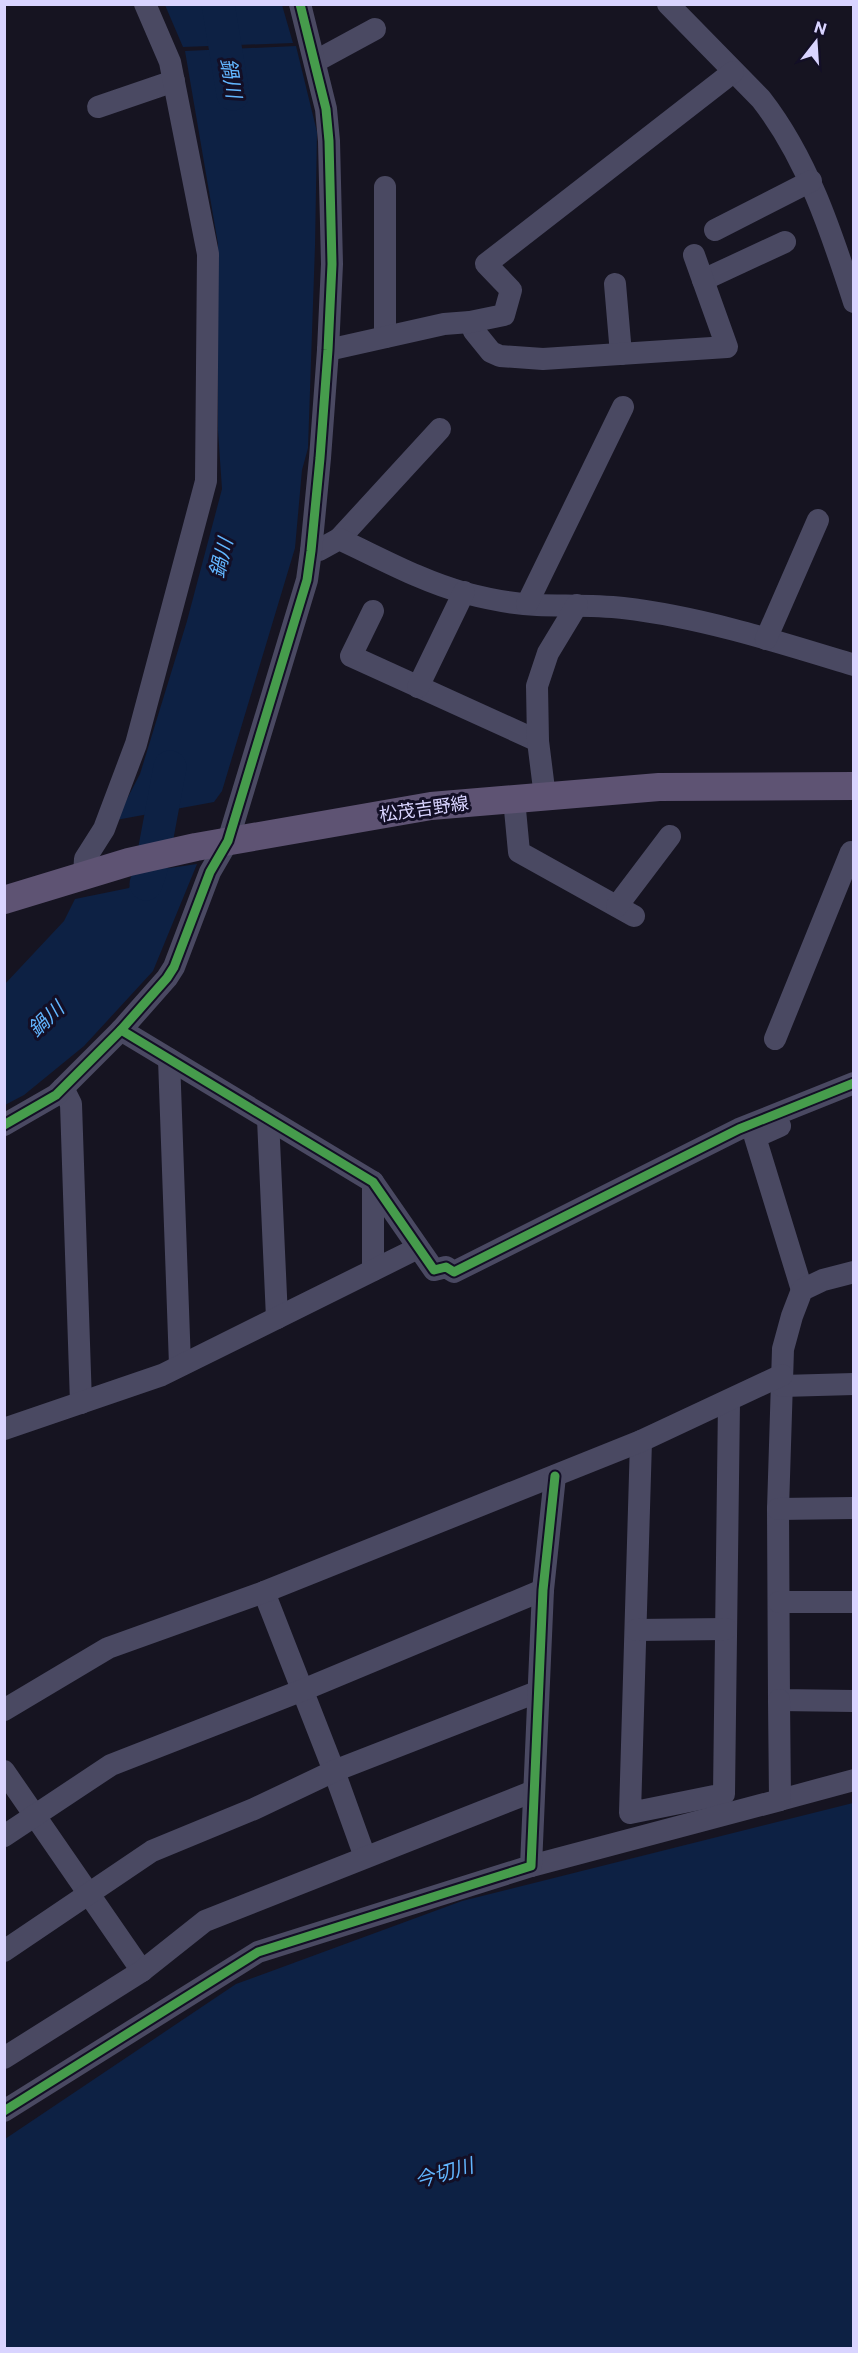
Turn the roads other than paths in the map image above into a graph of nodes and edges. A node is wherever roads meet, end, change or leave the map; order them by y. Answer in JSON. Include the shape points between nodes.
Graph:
{"nodes":[{"id":1,"x":146,"y":4,"type":"edge"},
{"id":2,"x":300,"y":4,"type":"edge"},
{"id":3,"x":668,"y":4,"type":"edge"},
{"id":4,"x":375,"y":29,"type":"dead end"},
{"id":5,"x":316,"y":61,"type":"junction"},
{"id":6,"x":733,"y":72,"type":"junction"},
{"id":7,"x":174,"y":81,"type":"junction"},
{"id":8,"x":98,"y":107,"type":"dead end"},
{"id":9,"x":811,"y":181,"type":"junction"},
{"id":10,"x":385,"y":187,"type":"dead end"},
{"id":11,"x":715,"y":230,"type":"dead end"},
{"id":12,"x":785,"y":242,"type":"dead end"},
{"id":13,"x":694,"y":255,"type":"dead end"},
{"id":14,"x":703,"y":280,"type":"junction"},
{"id":15,"x":615,"y":284,"type":"dead end"},
{"id":16,"x":854,"y":302,"type":"edge"},
{"id":17,"x":470,"y":322,"type":"junction"},
{"id":18,"x":385,"y":337,"type":"junction"},
{"id":19,"x":328,"y":350,"type":"junction"},
{"id":20,"x":621,"y":354,"type":"junction"},
{"id":21,"x":623,"y":407,"type":"dead end"},
{"id":22,"x":440,"y":429,"type":"dead end"},
{"id":23,"x":818,"y":520,"type":"dead end"},
{"id":24,"x":339,"y":539,"type":"junction"},
{"id":25,"x":312,"y":551,"type":"junction"},
{"id":26,"x":464,"y":592,"type":"junction"},
{"id":27,"x":527,"y":604,"type":"junction"},
{"id":28,"x":577,"y":605,"type":"junction"},
{"id":29,"x":373,"y":611,"type":"dead end"},
{"id":30,"x":766,"y":639,"type":"junction"},
{"id":31,"x":854,"y":665,"type":"edge"},
{"id":32,"x":418,"y":687,"type":"junction"},
{"id":33,"x":538,"y":741,"type":"junction"},
{"id":34,"x":854,"y":786,"type":"edge"},
{"id":35,"x":545,"y":797,"type":"junction"},
{"id":36,"x":514,"y":799,"type":"junction"},
{"id":37,"x":670,"y":836,"type":"dead end"},
{"id":38,"x":228,"y":841,"type":"junction"},
{"id":39,"x":854,"y":853,"type":"edge"},
{"id":40,"x":84,"y":875,"type":"junction"},
{"id":41,"x":4,"y":900,"type":"edge"},
{"id":42,"x":121,"y":1030,"type":"junction"},
{"id":43,"x":775,"y":1039,"type":"dead end"},
{"id":44,"x":169,"y":1059,"type":"junction"},
{"id":45,"x":854,"y":1083,"type":"edge"},
{"id":46,"x":63,"y":1088,"type":"junction"},
{"id":47,"x":854,"y":1092,"type":"edge"},
{"id":48,"x":268,"y":1119,"type":"junction"},
{"id":49,"x":4,"y":1125,"type":"edge"},
{"id":50,"x":373,"y":1182,"type":"junction"},
{"id":51,"x":418,"y":1248,"type":"junction"},
{"id":52,"x":373,"y":1270,"type":"junction"},
{"id":53,"x":854,"y":1272,"type":"edge"},
{"id":54,"x":802,"y":1290,"type":"junction"},
{"id":55,"x":278,"y":1318,"type":"junction"},
{"id":56,"x":180,"y":1365,"type":"junction"},
{"id":57,"x":782,"y":1380,"type":"junction"},
{"id":58,"x":854,"y":1384,"type":"edge"},
{"id":59,"x":729,"y":1401,"type":"junction"},
{"id":60,"x":81,"y":1403,"type":"junction"},
{"id":61,"x":4,"y":1430,"type":"edge"},
{"id":62,"x":641,"y":1441,"type":"junction"},
{"id":63,"x":555,"y":1476,"type":"junction"},
{"id":64,"x":854,"y":1508,"type":"edge"},
{"id":65,"x":778,"y":1509,"type":"junction"},
{"id":66,"x":543,"y":1590,"type":"junction"},
{"id":67,"x":264,"y":1593,"type":"junction"},
{"id":68,"x":779,"y":1602,"type":"junction"},
{"id":69,"x":854,"y":1602,"type":"edge"},
{"id":70,"x":726,"y":1629,"type":"junction"},
{"id":71,"x":636,"y":1630,"type":"junction"},
{"id":72,"x":303,"y":1690,"type":"junction"},
{"id":73,"x":537,"y":1692,"type":"junction"},
{"id":74,"x":779,"y":1700,"type":"junction"},
{"id":75,"x":854,"y":1701,"type":"edge"},
{"id":76,"x":4,"y":1710,"type":"edge"},
{"id":77,"x":4,"y":1771,"type":"edge"},
{"id":78,"x":334,"y":1771,"type":"junction"},
{"id":79,"x":854,"y":1780,"type":"edge"},
{"id":80,"x":534,"y":1791,"type":"junction"},
{"id":81,"x":780,"y":1800,"type":"junction"},
{"id":82,"x":35,"y":1816,"type":"junction"},
{"id":83,"x":4,"y":1836,"type":"edge"},
{"id":84,"x":365,"y":1857,"type":"junction"},
{"id":85,"x":531,"y":1866,"type":"junction"},
{"id":86,"x":88,"y":1893,"type":"junction"},
{"id":87,"x":4,"y":1951,"type":"edge"},
{"id":88,"x":142,"y":1971,"type":"junction"},
{"id":89,"x":4,"y":2058,"type":"edge"},
{"id":90,"x":4,"y":2111,"type":"edge"}],
"edges":[{"from":1,"to":7,"type":"street"},
{"from":2,"to":5,"type":"street"},
{"from":3,"to":6,"type":"street"},
{"from":4,"to":5,"type":"street"},
{"from":5,"to":19,"type":"street","via":[[330,141],[332,264]]},
{"from":6,"to":9,"type":"street","via":[[772,113]]},
{"from":6,"to":17,"type":"street","via":[[486,264],[511,290],[507,307],[504,315]]},
{"from":7,"to":8,"type":"street"},
{"from":7,"to":40,"type":"street","via":[[207,254],[206,481],[136,744],[104,829],[85,859]]},
{"from":9,"to":11,"type":"street"},
{"from":9,"to":16,"type":"street"},
{"from":10,"to":18,"type":"street"},
{"from":12,"to":14,"type":"street"},
{"from":13,"to":14,"type":"street"},
{"from":14,"to":20,"type":"street","via":[[727,347]]},
{"from":15,"to":20,"type":"street"},
{"from":17,"to":18,"type":"street"},
{"from":17,"to":20,"type":"street","via":[[491,352],[500,356],[543,359]]},
{"from":18,"to":19,"type":"street"},
{"from":19,"to":25,"type":"street"},
{"from":21,"to":27,"type":"street"},
{"from":22,"to":24,"type":"street"},
{"from":23,"to":30,"type":"street"},
{"from":24,"to":25,"type":"street"},
{"from":24,"to":26,"type":"street"},
{"from":25,"to":38,"type":"street","via":[[307,580]]},
{"from":26,"to":27,"type":"street"},
{"from":26,"to":32,"type":"street"},
{"from":27,"to":28,"type":"street"},
{"from":28,"to":30,"type":"street","via":[[681,618]]},
{"from":28,"to":33,"type":"street","via":[[548,653],[537,686]]},
{"from":29,"to":32,"type":"street","via":[[351,656]]},
{"from":30,"to":31,"type":"street"},
{"from":32,"to":33,"type":"street"},
{"from":33,"to":35,"type":"street"},
{"from":34,"to":35,"type":"main road","name":"松茂吉野線","via":[[659,787]]},
{"from":35,"to":36,"type":"main road","name":"松茂吉野線"},
{"from":36,"to":37,"type":"street","via":[[519,852],[625,911]]},
{"from":36,"to":38,"type":"main road","name":"松茂吉野線","via":[[431,806]]},
{"from":38,"to":40,"type":"main road","name":"松茂吉野線"},
{"from":38,"to":42,"type":"street","via":[[210,872],[174,967]]},
{"from":39,"to":43,"type":"street","via":[[851,852]]},
{"from":40,"to":41,"type":"main road","name":"松茂吉野線"},
{"from":42,"to":44,"type":"street"},
{"from":42,"to":46,"type":"street"},
{"from":44,"to":48,"type":"street"},
{"from":44,"to":56,"type":"street"},
{"from":45,"to":51,"type":"street","via":[[739,1129],[454,1272],[446,1267],[434,1270]]},
{"from":46,"to":49,"type":"street"},
{"from":46,"to":60,"type":"street","via":[[71,1104]]},
{"from":47,"to":54,"type":"street","via":[[755,1137]]},
{"from":48,"to":50,"type":"street"},
{"from":48,"to":55,"type":"street"},
{"from":50,"to":51,"type":"street"},
{"from":50,"to":52,"type":"street"},
{"from":51,"to":52,"type":"street"},
{"from":52,"to":55,"type":"street"},
{"from":53,"to":54,"type":"street"},
{"from":54,"to":57,"type":"street","via":[[783,1350]]},
{"from":55,"to":56,"type":"street"},
{"from":56,"to":60,"type":"street"},
{"from":57,"to":58,"type":"street"},
{"from":57,"to":59,"type":"street"},
{"from":57,"to":65,"type":"street"},
{"from":59,"to":62,"type":"street"},
{"from":59,"to":70,"type":"street"},
{"from":60,"to":61,"type":"street"},
{"from":62,"to":63,"type":"street"},
{"from":62,"to":71,"type":"street"},
{"from":63,"to":66,"type":"street"},
{"from":63,"to":67,"type":"street"},
{"from":64,"to":65,"type":"street"},
{"from":65,"to":68,"type":"street"},
{"from":66,"to":72,"type":"street"},
{"from":66,"to":73,"type":"street"},
{"from":67,"to":72,"type":"street"},
{"from":67,"to":76,"type":"street","via":[[108,1648]]},
{"from":68,"to":69,"type":"street"},
{"from":68,"to":74,"type":"street"},
{"from":70,"to":71,"type":"street"},
{"from":70,"to":71,"type":"street","via":[[724,1794],[630,1813]]},
{"from":72,"to":78,"type":"street"},
{"from":72,"to":82,"type":"street","via":[[111,1765]]},
{"from":73,"to":78,"type":"street"},
{"from":73,"to":80,"type":"street"},
{"from":74,"to":75,"type":"street"},
{"from":74,"to":81,"type":"street"},
{"from":77,"to":82,"type":"street"},
{"from":78,"to":84,"type":"street"},
{"from":78,"to":86,"type":"street","via":[[152,1851]]},
{"from":79,"to":81,"type":"street"},
{"from":80,"to":84,"type":"street"},
{"from":80,"to":85,"type":"street"},
{"from":81,"to":85,"type":"street"},
{"from":82,"to":83,"type":"street"},
{"from":82,"to":86,"type":"street"},
{"from":84,"to":88,"type":"street","via":[[205,1921]]},
{"from":85,"to":90,"type":"street","via":[[258,1952]]},
{"from":86,"to":87,"type":"street"},
{"from":86,"to":88,"type":"street"},
{"from":88,"to":89,"type":"street"}]}
